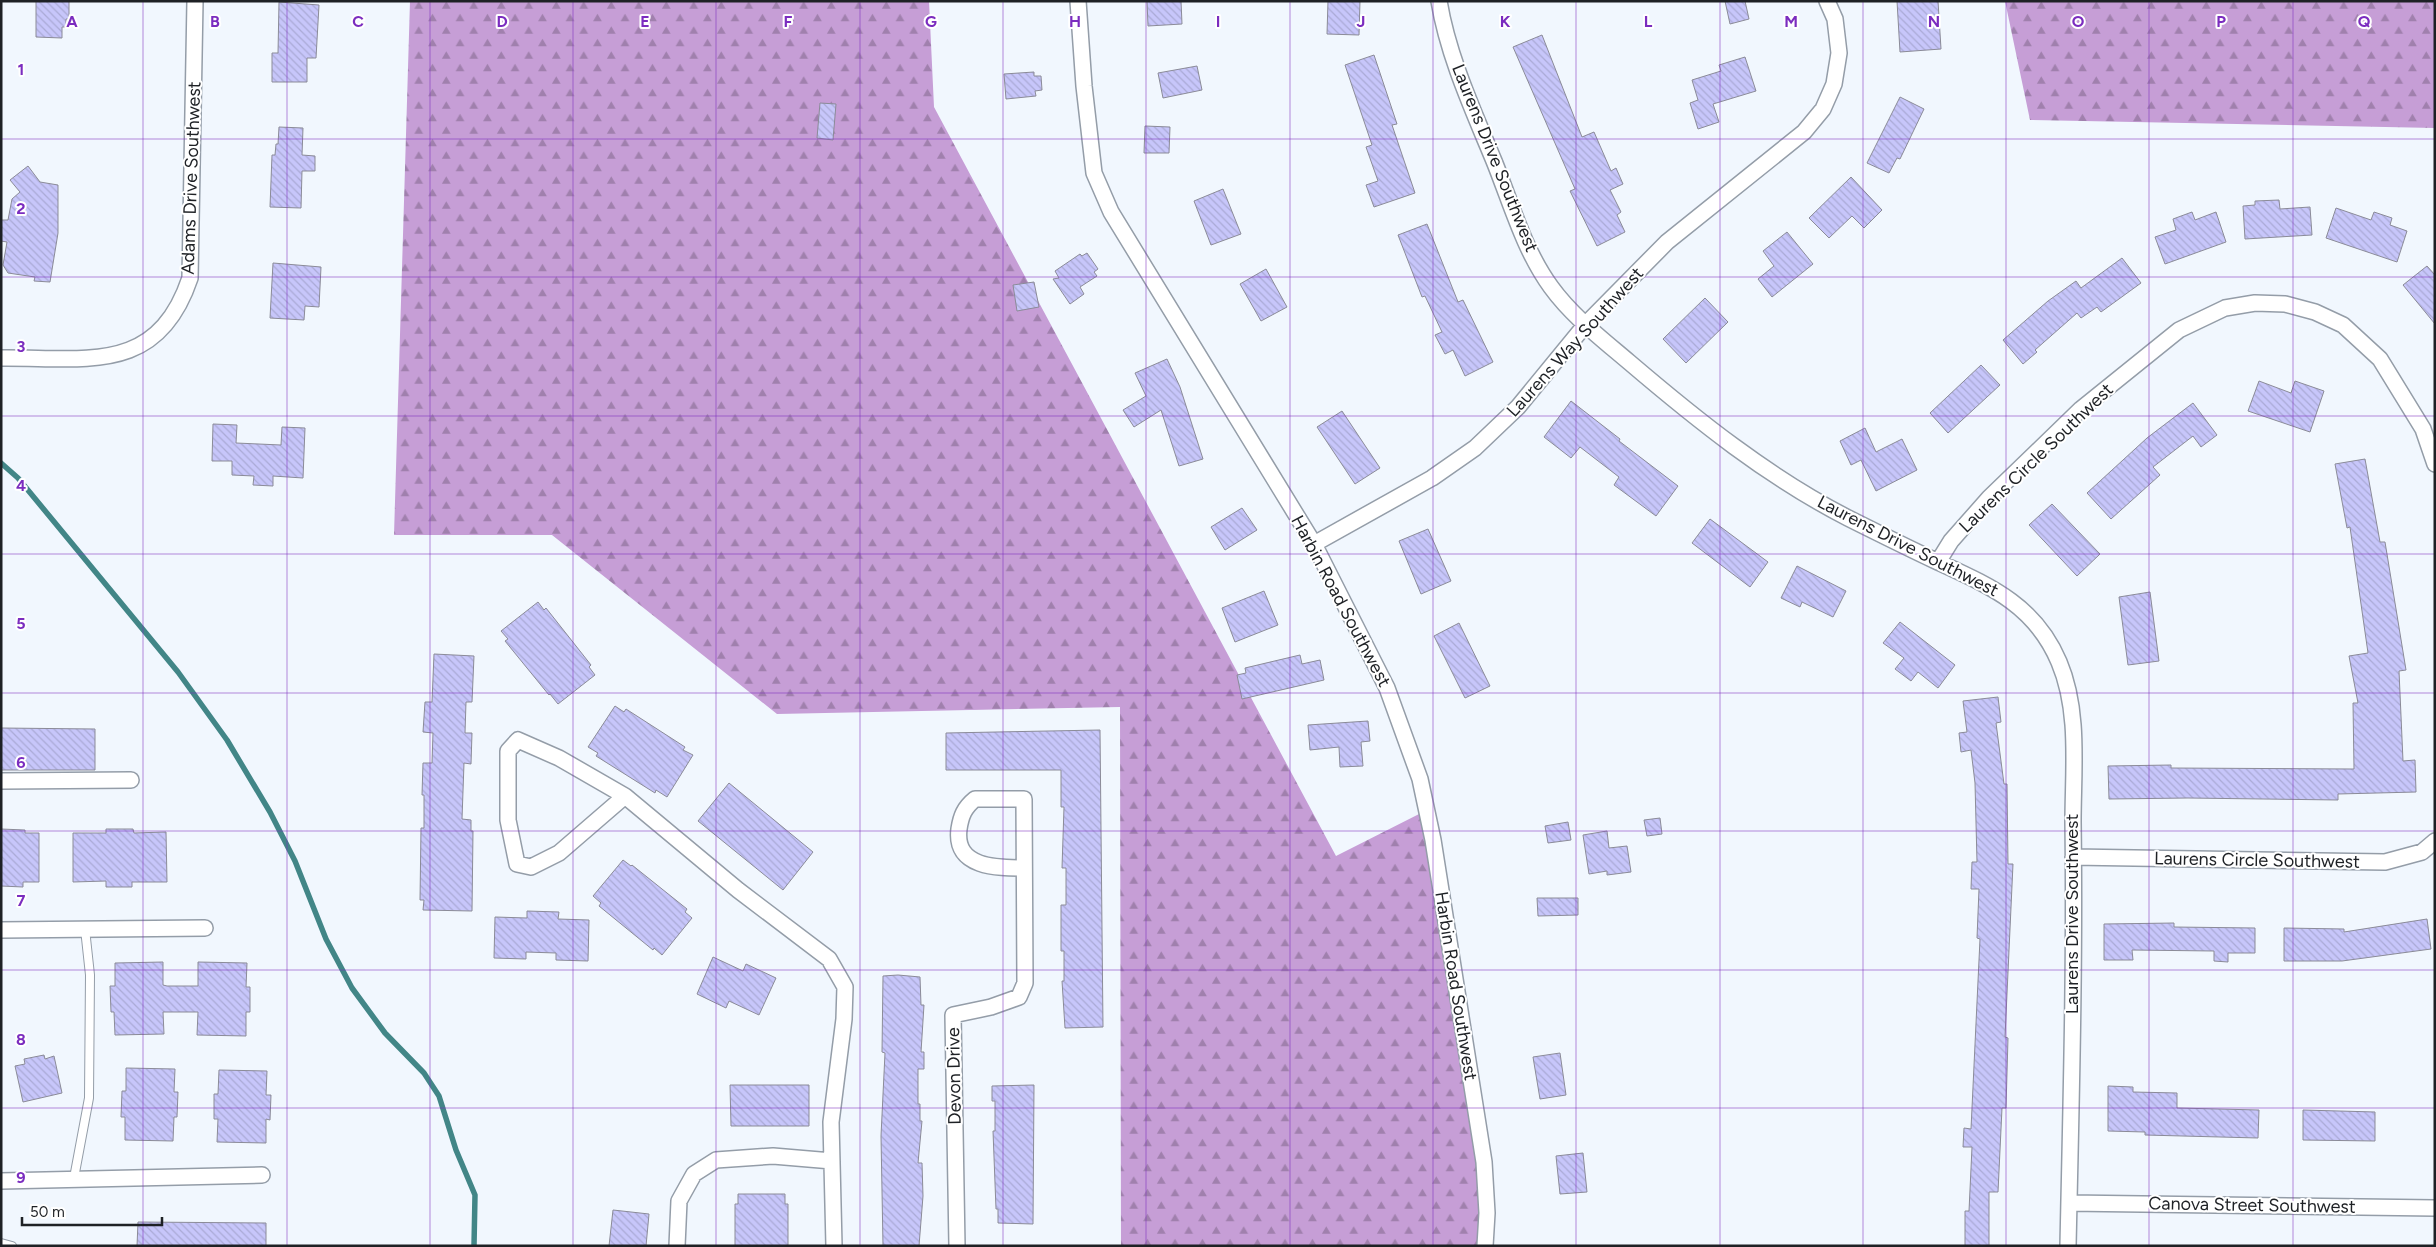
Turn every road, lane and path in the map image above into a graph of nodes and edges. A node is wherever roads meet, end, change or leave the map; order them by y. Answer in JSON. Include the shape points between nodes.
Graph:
{"nodes":[{"id":1,"x":195,"y":1,"type":"edge"},
{"id":2,"x":1078,"y":1,"type":"edge"},
{"id":3,"x":1439,"y":1,"type":"edge"},
{"id":4,"x":1827,"y":1,"type":"edge"},
{"id":5,"x":1586,"y":324,"type":"junction"},
{"id":6,"x":1,"y":358,"type":"edge"},
{"id":7,"x":2435,"y":464,"type":"edge"},
{"id":8,"x":1314,"y":544,"type":"junction"},
{"id":9,"x":1938,"y":562,"type":"junction"},
{"id":10,"x":131,"y":780,"type":"dead end"},
{"id":11,"x":1,"y":781,"type":"edge"},
{"id":12,"x":626,"y":796,"type":"junction"},
{"id":13,"x":2435,"y":841,"type":"edge"},
{"id":14,"x":2074,"y":857,"type":"junction"},
{"id":15,"x":1024,"y":868,"type":"junction"},
{"id":16,"x":204,"y":928,"type":"dead end"},
{"id":17,"x":85,"y":929,"type":"junction"},
{"id":18,"x":1,"y":930,"type":"edge"},
{"id":19,"x":832,"y":1161,"type":"junction"},
{"id":20,"x":262,"y":1175,"type":"dead end"},
{"id":21,"x":74,"y":1178,"type":"junction"},
{"id":22,"x":1,"y":1181,"type":"edge"},
{"id":23,"x":2069,"y":1203,"type":"junction"},
{"id":24,"x":2435,"y":1208,"type":"edge"},
{"id":25,"x":1,"y":1243,"type":"edge"},
{"id":26,"x":12,"y":1246,"type":"edge"},
{"id":27,"x":677,"y":1246,"type":"edge"},
{"id":28,"x":834,"y":1246,"type":"edge"},
{"id":29,"x":957,"y":1246,"type":"edge"},
{"id":30,"x":1485,"y":1246,"type":"edge"},
{"id":31,"x":2068,"y":1246,"type":"edge"}],
"edges":[{"from":1,"to":6,"type":"street","name":"Adams Drive Southwest","via":[[190,278],[182,303],[164,328],[141,346],[112,357]]},
{"from":2,"to":8,"type":"street","name":"Harbin Road Southwest","via":[[1094,173],[1111,212]]},
{"from":3,"to":5,"type":"street","name":"Laurens Drive Southwest","via":[[1460,76],[1528,246],[1552,287]]},
{"from":4,"to":5,"type":"street","name":"Laurens Way Southwest","via":[[1835,20],[1839,53],[1834,84],[1823,109],[1804,132],[1667,242]]},
{"from":5,"to":8,"type":"street","name":"Laurens Way Southwest","via":[[1518,407],[1475,448],[1432,478]]},
{"from":5,"to":9,"type":"street","name":"Laurens Drive Southwest","via":[[1686,410],[1759,464],[1844,516]]},
{"from":7,"to":9,"type":"street","name":"Laurens Circle Southwest","via":[[2423,429],[2380,359],[2343,325],[2315,312],[2286,304],[2255,303],[2225,308],[2179,330],[2081,409],[1989,498],[1951,541]]},
{"from":8,"to":30,"type":"street","name":"Harbin Road Southwest","via":[[1387,688],[1420,779],[1433,840],[1484,1162]]},
{"from":9,"to":14,"type":"street","name":"Laurens Drive Southwest","via":[[1988,585],[2016,603],[2042,632],[2058,660],[2068,686],[2072,713]]},
{"from":10,"to":11,"type":"street"},
{"from":12,"to":12,"type":"street","via":[[559,758],[518,740],[508,751],[508,820],[517,864],[531,867],[559,853]]},
{"from":12,"to":19,"type":"street","via":[[738,890],[829,959],[845,987],[832,1122]]},
{"from":13,"to":14,"type":"street","name":"Laurens Circle Southwest","via":[[2422,852],[2385,862]]},
{"from":14,"to":23,"type":"street","name":"Laurens Drive Southwest"},
{"from":15,"to":15,"type":"street","name":"Devon Drive","via":[[1024,799],[975,799],[961,816],[959,830],[961,847],[967,858],[981,865]]},
{"from":15,"to":29,"type":"street","name":"Devon Drive","via":[[1025,983],[1019,997],[953,1015]]},
{"from":16,"to":17,"type":"street"},
{"from":17,"to":18,"type":"street"},
{"from":17,"to":21,"type":"lane","via":[[90,975],[89,1098]]},
{"from":19,"to":27,"type":"street","via":[[773,1156],[716,1160],[694,1174],[679,1201]]},
{"from":19,"to":28,"type":"street"},
{"from":20,"to":21,"type":"street"},
{"from":21,"to":22,"type":"street"},
{"from":23,"to":24,"type":"street","name":"Canova Street Southwest"},
{"from":23,"to":31,"type":"street","name":"Laurens Drive Southwest"},
{"from":25,"to":26,"type":"lane"}]}
